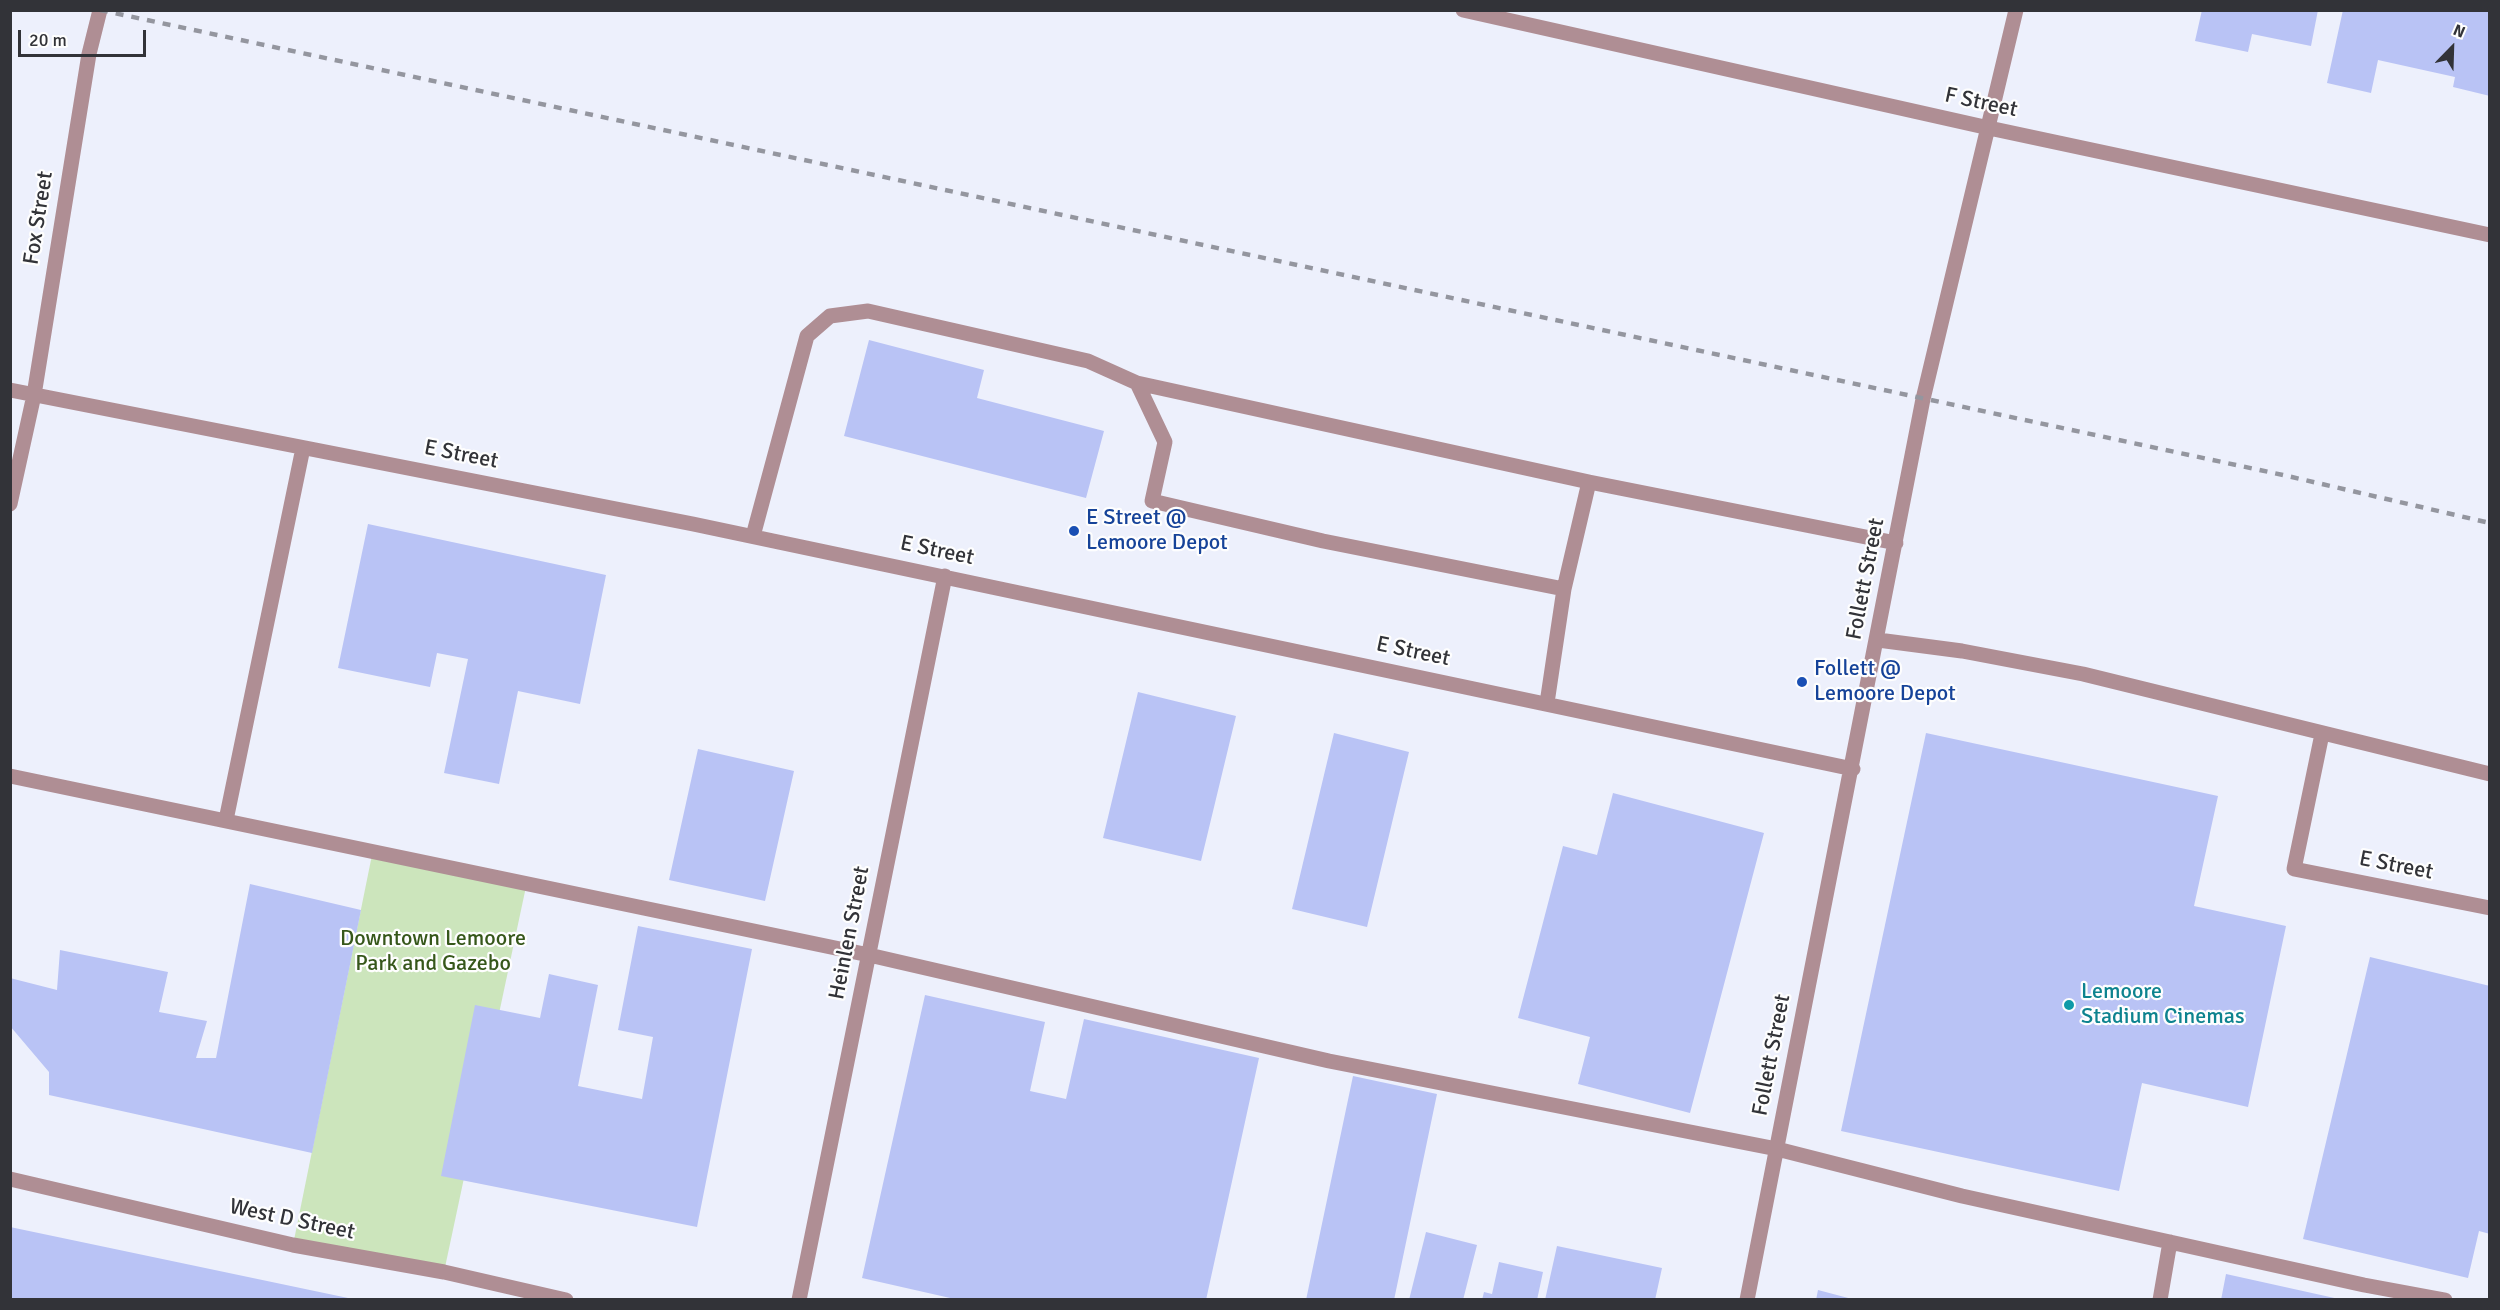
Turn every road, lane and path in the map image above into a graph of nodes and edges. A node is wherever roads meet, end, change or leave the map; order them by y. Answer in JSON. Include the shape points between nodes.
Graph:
{"nodes":[{"id":1,"x":100,"y":10,"type":"edge"},
{"id":2,"x":1463,"y":10,"type":"edge"},
{"id":3,"x":2016,"y":10,"type":"edge"},
{"id":4,"x":1989,"y":128,"type":"junction"},
{"id":5,"x":2490,"y":235,"type":"edge"},
{"id":6,"x":1137,"y":383,"type":"junction"},
{"id":7,"x":10,"y":390,"type":"edge"},
{"id":8,"x":34,"y":395,"type":"junction"},
{"id":9,"x":303,"y":448,"type":"junction"},
{"id":10,"x":1589,"y":482,"type":"junction"},
{"id":11,"x":10,"y":504,"type":"edge"},
{"id":12,"x":753,"y":536,"type":"junction"},
{"id":13,"x":1896,"y":543,"type":"junction"},
{"id":14,"x":945,"y":576,"type":"junction"},
{"id":15,"x":1564,"y":589,"type":"junction"},
{"id":16,"x":1878,"y":640,"type":"junction"},
{"id":17,"x":1546,"y":703,"type":"junction"},
{"id":18,"x":2322,"y":734,"type":"junction"},
{"id":19,"x":1853,"y":769,"type":"junction"},
{"id":20,"x":2490,"y":774,"type":"edge"},
{"id":21,"x":10,"y":776,"type":"edge"},
{"id":22,"x":226,"y":820,"type":"junction"},
{"id":23,"x":2490,"y":908,"type":"edge"},
{"id":24,"x":869,"y":955,"type":"junction"},
{"id":25,"x":1777,"y":1149,"type":"junction"},
{"id":26,"x":10,"y":1179,"type":"edge"},
{"id":27,"x":2170,"y":1242,"type":"junction"},
{"id":28,"x":566,"y":1299,"type":"edge"},
{"id":29,"x":799,"y":1299,"type":"edge"},
{"id":30,"x":1747,"y":1299,"type":"edge"},
{"id":31,"x":2160,"y":1299,"type":"edge"},
{"id":32,"x":2445,"y":1299,"type":"edge"}],
"edges":[{"from":1,"to":8,"type":"street","name":"Fox Street","via":[[89,54]]},
{"from":2,"to":4,"type":"street","name":"F Street"},
{"from":3,"to":4,"type":"street","name":"Follett Street"},
{"from":4,"to":5,"type":"street","name":"F Street"},
{"from":4,"to":13,"type":"street","name":"Follett Street","via":[[1923,399]]},
{"from":6,"to":10,"type":"street"},
{"from":6,"to":12,"type":"street","via":[[1088,361],[868,311],[830,316],[807,336]]},
{"from":6,"to":15,"type":"street","via":[[1165,442],[1152,501],[1323,541]]},
{"from":7,"to":8,"type":"street","name":"E Street"},
{"from":8,"to":9,"type":"street","name":"E Street"},
{"from":8,"to":11,"type":"street","name":"Fox Street"},
{"from":9,"to":12,"type":"street","name":"E Street"},
{"from":9,"to":22,"type":"street"},
{"from":10,"to":13,"type":"street"},
{"from":10,"to":15,"type":"street"},
{"from":12,"to":14,"type":"street","name":"E Street"},
{"from":13,"to":16,"type":"street","name":"Follett Street"},
{"from":14,"to":17,"type":"street","name":"E Street"},
{"from":14,"to":24,"type":"street","name":"Heinlen Street"},
{"from":15,"to":17,"type":"street"},
{"from":16,"to":18,"type":"street","via":[[2082,674]]},
{"from":16,"to":19,"type":"street","name":"Follett Street"},
{"from":17,"to":19,"type":"street","name":"E Street"},
{"from":18,"to":20,"type":"street"},
{"from":18,"to":23,"type":"street","name":"E Street","via":[[2294,869]]},
{"from":19,"to":25,"type":"street","name":"Follett Street"},
{"from":21,"to":22,"type":"street"},
{"from":22,"to":24,"type":"street"},
{"from":24,"to":25,"type":"street","via":[[1329,1061]]},
{"from":24,"to":29,"type":"street","name":"Heinlen Street"},
{"from":25,"to":27,"type":"street","via":[[1962,1196]]},
{"from":25,"to":30,"type":"street","name":"Follett Street"},
{"from":26,"to":28,"type":"street","name":"West D Street","via":[[293,1245]]},
{"from":27,"to":31,"type":"street"},
{"from":27,"to":32,"type":"street"}]}
